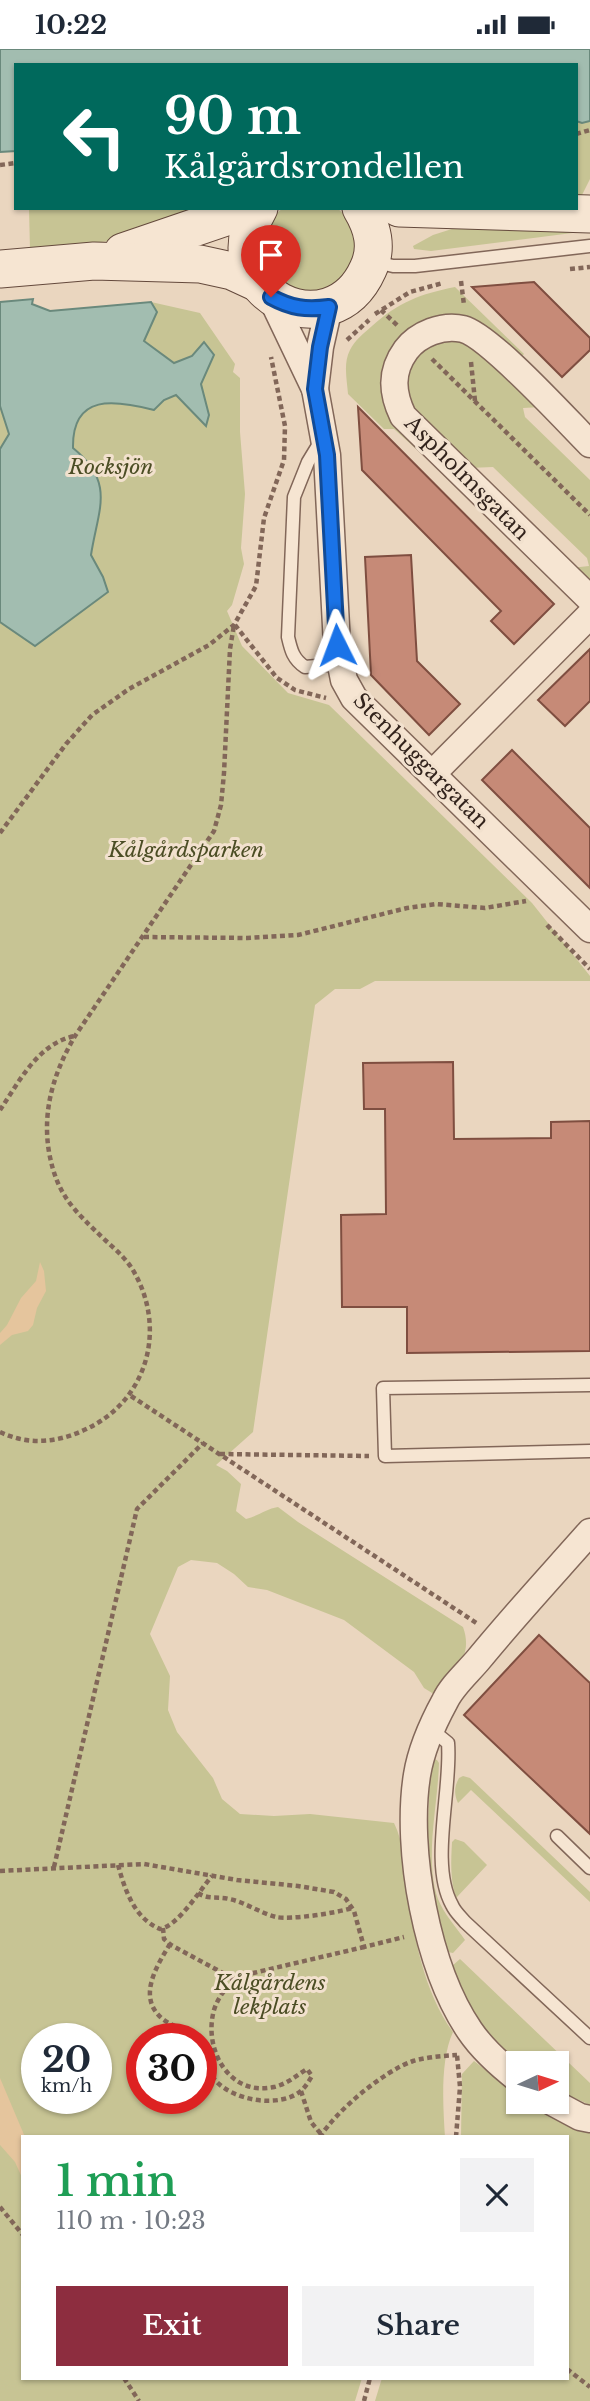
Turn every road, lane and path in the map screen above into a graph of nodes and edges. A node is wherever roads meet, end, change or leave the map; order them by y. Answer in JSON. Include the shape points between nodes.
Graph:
{"nodes":[{"id":1,"x":247,"y":210,"type":"edge"},
{"id":2,"x":257,"y":210,"type":"edge"},
{"id":3,"x":362,"y":210,"type":"edge"},
{"id":4,"x":470,"y":210,"type":"edge"},
{"id":5,"x":496,"y":210,"type":"edge"},
{"id":6,"x":590,"y":214,"type":"edge"},
{"id":7,"x":590,"y":246,"type":"edge"},
{"id":8,"x":373,"y":257,"type":"junction"},
{"id":9,"x":94,"y":261,"type":"junction"},
{"id":10,"x":17,"y":268,"type":"edge"},
{"id":11,"x":264,"y":290,"type":"junction"},
{"id":12,"x":329,"y":307,"type":"junction"},
{"id":13,"x":381,"y":310,"type":"dead end"},
{"id":14,"x":414,"y":341,"type":"junction"},
{"id":15,"x":270,"y":351,"type":"dead end"},
{"id":16,"x":315,"y":389,"type":"junction"},
{"id":17,"x":324,"y":436,"type":"junction"},
{"id":18,"x":590,"y":444,"type":"edge"},
{"id":19,"x":590,"y":515,"type":"edge"},
{"id":20,"x":590,"y":599,"type":"edge"},
{"id":21,"x":590,"y":615,"type":"edge"},
{"id":22,"x":234,"y":625,"type":"junction"},
{"id":23,"x":339,"y":664,"type":"junction"},
{"id":24,"x":432,"y":774,"type":"junction"},
{"id":25,"x":0,"y":833,"type":"edge"},
{"id":26,"x":536,"y":899,"type":"dead end"},
{"id":27,"x":590,"y":929,"type":"edge"},
{"id":28,"x":143,"y":937,"type":"junction"},
{"id":29,"x":75,"y":1036,"type":"junction"},
{"id":30,"x":0,"y":1110,"type":"edge"},
{"id":31,"x":590,"y":1385,"type":"edge"},
{"id":32,"x":131,"y":1396,"type":"junction"},
{"id":33,"x":0,"y":1432,"type":"edge"},
{"id":34,"x":203,"y":1443,"type":"junction"},
{"id":35,"x":590,"y":1451,"type":"edge"},
{"id":36,"x":219,"y":1454,"type":"junction"},
{"id":37,"x":384,"y":1456,"type":"junction"},
{"id":38,"x":590,"y":1532,"type":"edge"},
{"id":39,"x":497,"y":1637,"type":"junction"},
{"id":40,"x":430,"y":1734,"type":"junction"},
{"id":41,"x":557,"y":1836,"type":"dead end"},
{"id":42,"x":118,"y":1865,"type":"junction"},
{"id":43,"x":54,"y":1867,"type":"junction"},
{"id":44,"x":590,"y":1868,"type":"edge"},
{"id":45,"x":0,"y":1871,"type":"edge"},
{"id":46,"x":212,"y":1876,"type":"junction"},
{"id":47,"x":198,"y":1893,"type":"junction"},
{"id":48,"x":352,"y":1908,"type":"junction"},
{"id":49,"x":163,"y":1928,"type":"junction"},
{"id":50,"x":429,"y":1932,"type":"junction"},
{"id":51,"x":170,"y":1944,"type":"junction"},
{"id":52,"x":364,"y":1947,"type":"junction"},
{"id":53,"x":235,"y":1978,"type":"junction"},
{"id":54,"x":170,"y":2023,"type":"edge"},
{"id":55,"x":469,"y":2030,"type":"junction"},
{"id":56,"x":590,"y":2038,"type":"edge"},
{"id":57,"x":457,"y":2055,"type":"junction"},
{"id":58,"x":506,"y":2070,"type":"edge"},
{"id":59,"x":217,"y":2082,"type":"edge"},
{"id":60,"x":301,"y":2091,"type":"junction"},
{"id":61,"x":569,"y":2111,"type":"edge"},
{"id":62,"x":590,"y":2119,"type":"edge"},
{"id":63,"x":321,"y":2135,"type":"edge"},
{"id":64,"x":456,"y":2135,"type":"edge"},
{"id":65,"x":0,"y":2207,"type":"edge"},
{"id":66,"x":21,"y":2233,"type":"edge"},
{"id":67,"x":569,"y":2371,"type":"edge"},
{"id":68,"x":125,"y":2380,"type":"edge"},
{"id":69,"x":369,"y":2380,"type":"edge"},
{"id":70,"x":590,"y":2387,"type":"edge"},
{"id":71,"x":139,"y":2401,"type":"edge"},
{"id":72,"x":364,"y":2401,"type":"edge"}],
"edges":[{"from":1,"to":9,"type":"main road"},
{"from":2,"to":11,"type":"main road","via":[[246,244],[248,264]]},
{"from":3,"to":8,"type":"main road","via":[[373,236]]},
{"from":4,"to":8,"type":"main road","via":[[413,230]]},
{"from":5,"to":6,"type":"main road"},
{"from":7,"to":8,"type":"lane","via":[[415,266],[393,266]]},
{"from":8,"to":12,"type":"main road","via":[[363,281],[348,297]]},
{"from":9,"to":10,"type":"main road"},
{"from":9,"to":11,"type":"main road","via":[[200,264],[232,271]]},
{"from":11,"to":12,"type":"main road","via":[[289,306]]},
{"from":11,"to":16,"type":"street","name":"Stenhuggargatan"},
{"from":12,"to":16,"type":"street","name":"Stenhuggargatan"},
{"from":13,"to":14,"type":"path"},
{"from":14,"to":18,"type":"street","via":[[438,330],[475,334]]},
{"from":14,"to":19,"type":"path"},
{"from":14,"to":20,"type":"street","name":"Aspholmsgatan","via":[[394,376],[393,391],[403,416]]},
{"from":15,"to":22,"type":"path","via":[[285,426],[284,460],[264,517],[256,586]]},
{"from":16,"to":17,"type":"street","name":"Stenhuggargatan"},
{"from":17,"to":23,"type":"street","name":"Stenhuggargatan"},
{"from":17,"to":23,"type":"lane","via":[[294,497],[288,637],[291,652],[305,667]]},
{"from":21,"to":24,"type":"street"},
{"from":22,"to":25,"type":"path","via":[[209,645],[92,715]]},
{"from":22,"to":28,"type":"path","via":[[221,805],[214,831]]},
{"from":23,"to":24,"type":"street","name":"Stenhuggargatan","via":[[354,698]]},
{"from":24,"to":27,"type":"street","name":"Stenhuggargatan"},
{"from":26,"to":28,"type":"path","via":[[485,908],[427,905],[298,935]]},
{"from":28,"to":29,"type":"path"},
{"from":29,"to":30,"type":"path","via":[[59,1039],[40,1055]]},
{"from":29,"to":32,"type":"path","via":[[54,1079],[47,1127],[49,1151],[62,1194],[130,1266],[146,1305],[145,1369]]},
{"from":31,"to":37,"type":"lane","via":[[383,1388]]},
{"from":32,"to":33,"type":"path","via":[[96,1425],[52,1441],[31,1442]]},
{"from":32,"to":34,"type":"path"},
{"from":34,"to":36,"type":"path"},
{"from":34,"to":43,"type":"path","via":[[137,1509]]},
{"from":35,"to":37,"type":"lane"},
{"from":36,"to":37,"type":"path"},
{"from":36,"to":39,"type":"path"},
{"from":38,"to":39,"type":"street"},
{"from":39,"to":40,"type":"street","via":[[446,1699]]},
{"from":40,"to":50,"type":"street","via":[[417,1774],[414,1819],[418,1882]]},
{"from":40,"to":56,"type":"lane","via":[[448,1743],[444,1884],[452,1906]]},
{"from":41,"to":44,"type":"lane"},
{"from":42,"to":43,"type":"path"},
{"from":42,"to":46,"type":"path","via":[[144,1864]]},
{"from":42,"to":49,"type":"path","via":[[141,1916]]},
{"from":43,"to":45,"type":"path"},
{"from":46,"to":47,"type":"path"},
{"from":46,"to":48,"type":"path","via":[[334,1892]]},
{"from":47,"to":48,"type":"path","via":[[208,1899],[229,1898],[275,1917]]},
{"from":47,"to":49,"type":"path"},
{"from":48,"to":52,"type":"path"},
{"from":49,"to":51,"type":"path"},
{"from":50,"to":52,"type":"path"},
{"from":50,"to":55,"type":"street","via":[[444,1984]]},
{"from":51,"to":53,"type":"path"},
{"from":51,"to":54,"type":"path","via":[[150,1982],[152,2002]]},
{"from":52,"to":53,"type":"path"},
{"from":53,"to":60,"type":"path","via":[[219,1997],[212,2021],[224,2071],[233,2081],[258,2088],[281,2085],[307,2069],[312,2076]]},
{"from":55,"to":57,"type":"path"},
{"from":55,"to":58,"type":"street"},
{"from":57,"to":63,"type":"path","via":[[410,2062],[364,2091]]},
{"from":57,"to":64,"type":"path"},
{"from":59,"to":60,"type":"path","via":[[257,2101]]},
{"from":60,"to":63,"type":"path","via":[[311,2122]]},
{"from":61,"to":62,"type":"street"},
{"from":65,"to":66,"type":"path"},
{"from":67,"to":70,"type":"path"},
{"from":68,"to":71,"type":"path"},
{"from":69,"to":72,"type":"path"}]}
